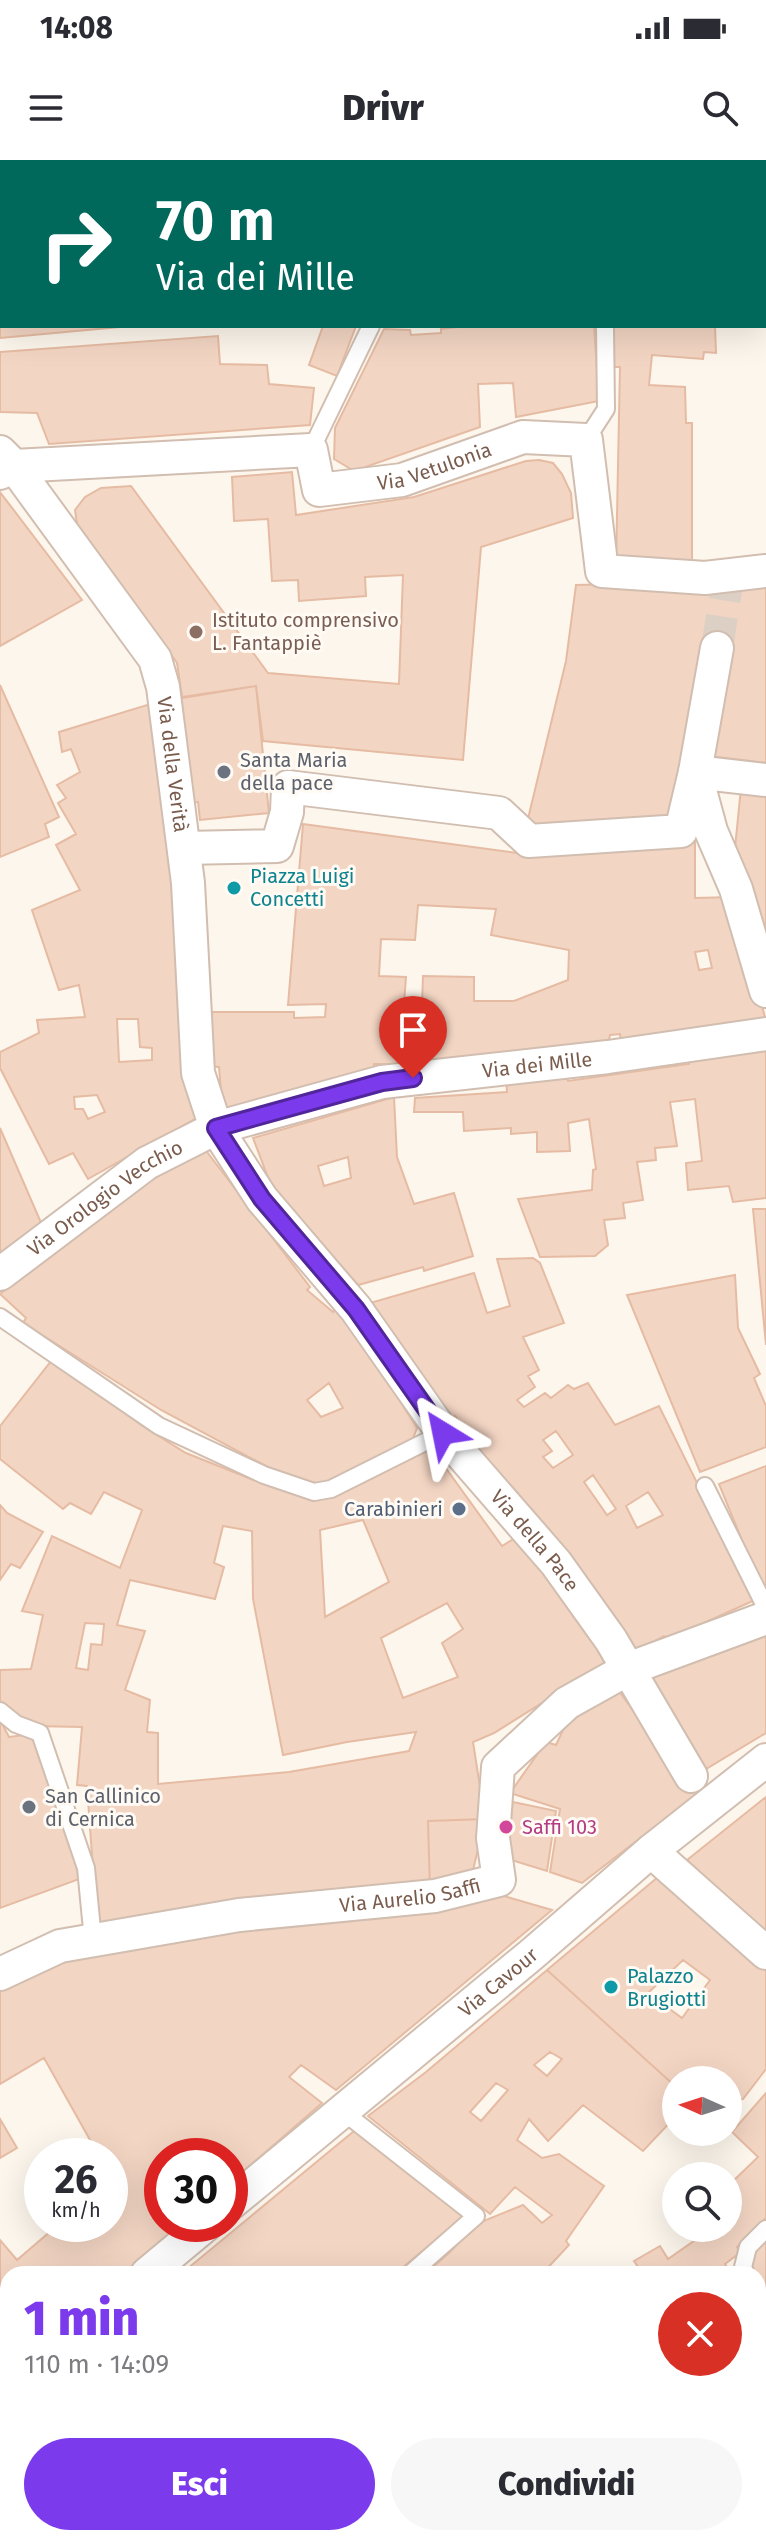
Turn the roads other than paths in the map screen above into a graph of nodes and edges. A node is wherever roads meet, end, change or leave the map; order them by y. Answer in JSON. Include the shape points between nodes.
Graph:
{"nodes":[{"id":1,"x":370,"y":328,"type":"edge"},
{"id":2,"x":605,"y":328,"type":"edge"},
{"id":3,"x":586,"y":440,"type":"junction"},
{"id":4,"x":311,"y":450,"type":"junction"},
{"id":5,"x":5,"y":464,"type":"edge"},
{"id":6,"x":766,"y":571,"type":"edge"},
{"id":7,"x":717,"y":648,"type":"tunnel mouth"},
{"id":8,"x":695,"y":772,"type":"junction"},
{"id":9,"x":766,"y":780,"type":"edge"},
{"id":10,"x":184,"y":848,"type":"junction"},
{"id":11,"x":766,"y":991,"type":"edge"},
{"id":12,"x":766,"y":1034,"type":"edge"},
{"id":13,"x":216,"y":1128,"type":"junction"},
{"id":14,"x":0,"y":1274,"type":"edge"},
{"id":15,"x":0,"y":1317,"type":"edge"},
{"id":16,"x":443,"y":1433,"type":"junction"},
{"id":17,"x":705,"y":1486,"type":"dead end"},
{"id":18,"x":766,"y":1608,"type":"edge"},
{"id":19,"x":766,"y":1618,"type":"edge"},
{"id":20,"x":628,"y":1669,"type":"junction"},
{"id":21,"x":0,"y":1711,"type":"edge"},
{"id":22,"x":766,"y":1760,"type":"edge"},
{"id":23,"x":691,"y":1776,"type":"dead end"},
{"id":24,"x":651,"y":1851,"type":"junction"},
{"id":25,"x":93,"y":1940,"type":"junction"},
{"id":26,"x":766,"y":1953,"type":"edge"},
{"id":27,"x":0,"y":1974,"type":"edge"},
{"id":28,"x":341,"y":2110,"type":"junction"},
{"id":29,"x":248,"y":2189,"type":"edge"},
{"id":30,"x":766,"y":2229,"type":"edge"},
{"id":31,"x":185,"y":2242,"type":"edge"},
{"id":32,"x":157,"y":2266,"type":"edge"},
{"id":33,"x":419,"y":2266,"type":"edge"},
{"id":34,"x":743,"y":2266,"type":"edge"}],
"edges":[{"from":1,"to":4,"type":"lane"},
{"from":2,"to":3,"type":"lane","via":[[606,409]]},
{"from":3,"to":4,"type":"street","name":"Via Vetulonia","via":[[523,437],[402,480],[319,490]]},
{"from":3,"to":6,"type":"street","via":[[602,571],[728,580]]},
{"from":4,"to":5,"type":"street"},
{"from":5,"to":10,"type":"street","name":"Via della Verità","via":[[155,659]]},
{"from":7,"to":8,"type":"street"},
{"from":8,"to":9,"type":"street"},
{"from":8,"to":10,"type":"street","via":[[681,831],[529,841],[499,813],[288,787],[277,846]]},
{"from":8,"to":11,"type":"street"},
{"from":10,"to":13,"type":"street","name":"Via della Verità","via":[[198,1073]]},
{"from":12,"to":13,"type":"street","name":"Via dei Mille","via":[[382,1082]]},
{"from":13,"to":14,"type":"street","name":"Via Orologio Vecchio","via":[[147,1163]]},
{"from":13,"to":16,"type":"street","name":"Via della Pace","via":[[262,1199],[356,1309]]},
{"from":15,"to":16,"type":"lane","via":[[159,1426],[314,1492],[331,1489]]},
{"from":16,"to":20,"type":"street","name":"Via della Pace","via":[[556,1563]]},
{"from":17,"to":18,"type":"lane"},
{"from":19,"to":20,"type":"street","name":"Via Aurelio Saffi"},
{"from":20,"to":23,"type":"street","name":"Via della Pace"},
{"from":20,"to":25,"type":"street","name":"Via Aurelio Saffi","via":[[567,1703],[498,1767],[493,1838],[499,1880],[435,1896],[239,1915]]},
{"from":21,"to":25,"type":"lane","via":[[40,1733],[86,1868]]},
{"from":22,"to":24,"type":"street","name":"Via Cavour"},
{"from":24,"to":26,"type":"street"},
{"from":24,"to":28,"type":"street","name":"Via Cavour"},
{"from":25,"to":27,"type":"street","name":"Via Aurelio Saffi","via":[[60,1946]]},
{"from":28,"to":29,"type":"street","name":"Via Cavour"},
{"from":28,"to":33,"type":"lane","via":[[476,2216]]},
{"from":30,"to":34,"type":"lane","via":[[748,2247]]},
{"from":31,"to":32,"type":"street"}]}
